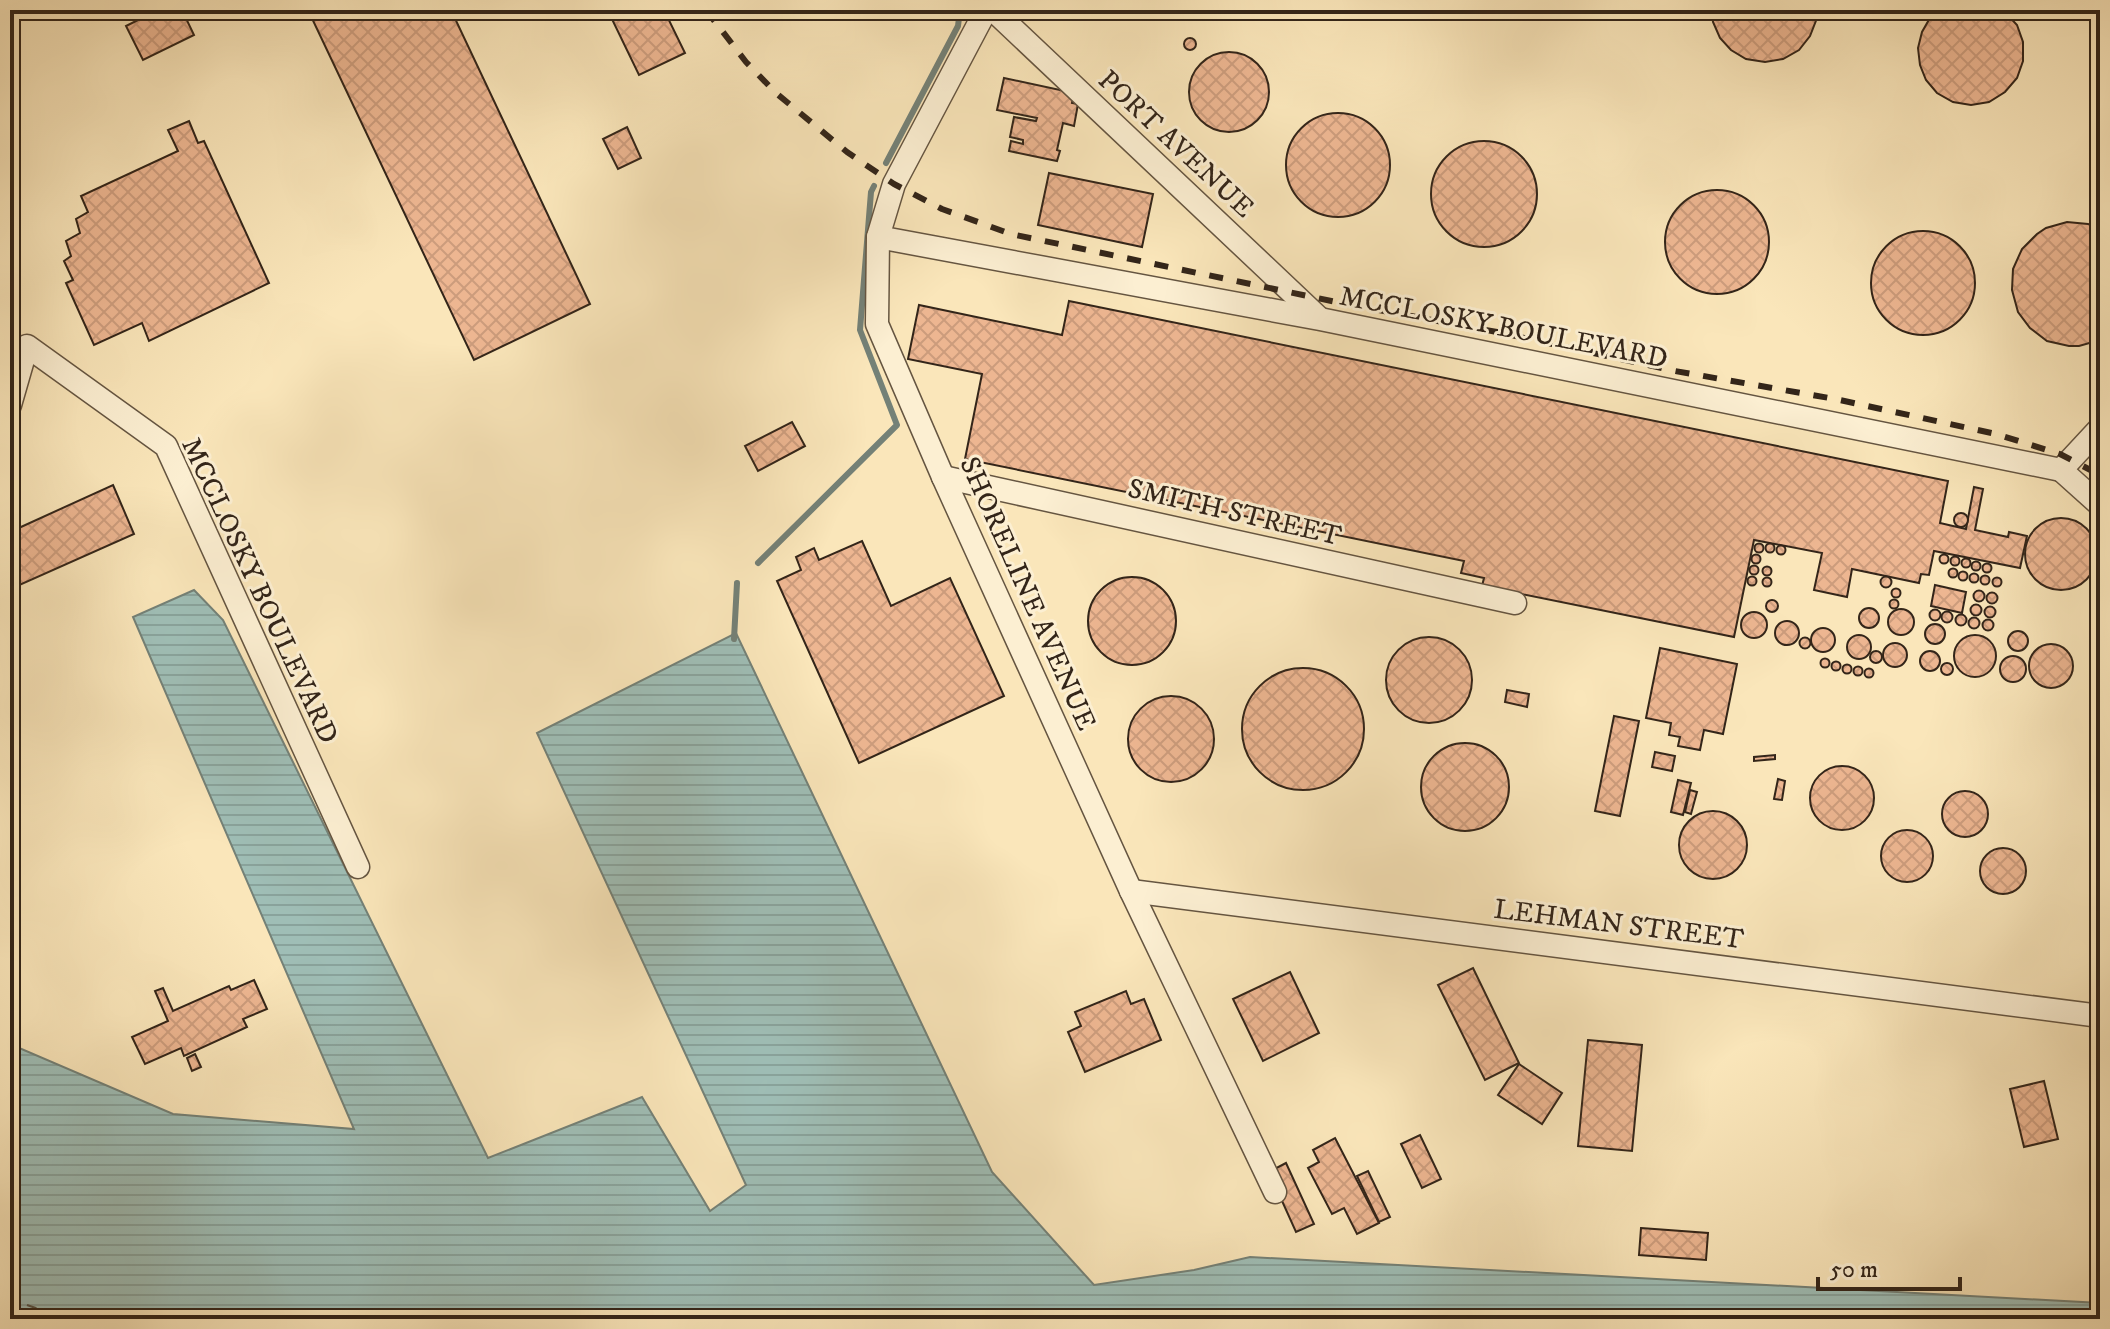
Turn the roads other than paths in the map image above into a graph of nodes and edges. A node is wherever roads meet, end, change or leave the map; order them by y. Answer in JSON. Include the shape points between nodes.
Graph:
{"nodes":[{"id":1,"x":986,"y":10,"type":"edge"},
{"id":2,"x":993,"y":10,"type":"edge"},
{"id":3,"x":878,"y":237,"type":"junction"},
{"id":4,"x":1320,"y":319,"type":"junction"},
{"id":5,"x":19,"y":344,"type":"edge"},
{"id":6,"x":10,"y":405,"type":"edge"},
{"id":7,"x":2100,"y":428,"type":"edge"},
{"id":8,"x":2061,"y":470,"type":"junction"},
{"id":9,"x":943,"y":477,"type":"junction"},
{"id":10,"x":2100,"y":505,"type":"edge"},
{"id":11,"x":1515,"y":603,"type":"dead end"},
{"id":12,"x":358,"y":867,"type":"dead end"},
{"id":13,"x":1131,"y":891,"type":"junction"},
{"id":14,"x":2100,"y":1016,"type":"edge"},
{"id":15,"x":1275,"y":1192,"type":"dead end"}],
"edges":[{"from":1,"to":3,"type":"street","name":"SHORELINE AVENUE","via":[[894,184]]},
{"from":2,"to":4,"type":"street","name":"PORT AVENUE"},
{"from":3,"to":4,"type":"street","name":"MCCLOSKY BOULEVARD"},
{"from":3,"to":9,"type":"street","name":"SHORELINE AVENUE","via":[[877,324]]},
{"from":4,"to":8,"type":"street","name":"MCCLOSKY BOULEVARD"},
{"from":5,"to":6,"type":"street","name":"MCCLOSKY BOULEVARD"},
{"from":5,"to":12,"type":"street","name":"MCCLOSKY BOULEVARD","via":[[166,446]]},
{"from":7,"to":8,"type":"street"},
{"from":8,"to":10,"type":"street"},
{"from":9,"to":11,"type":"street","name":"SMITH STREET"},
{"from":9,"to":13,"type":"street","name":"SHORELINE AVENUE"},
{"from":13,"to":14,"type":"street","name":"LEHMAN STREET"},
{"from":13,"to":15,"type":"street","name":"SHORELINE AVENUE"}]}
